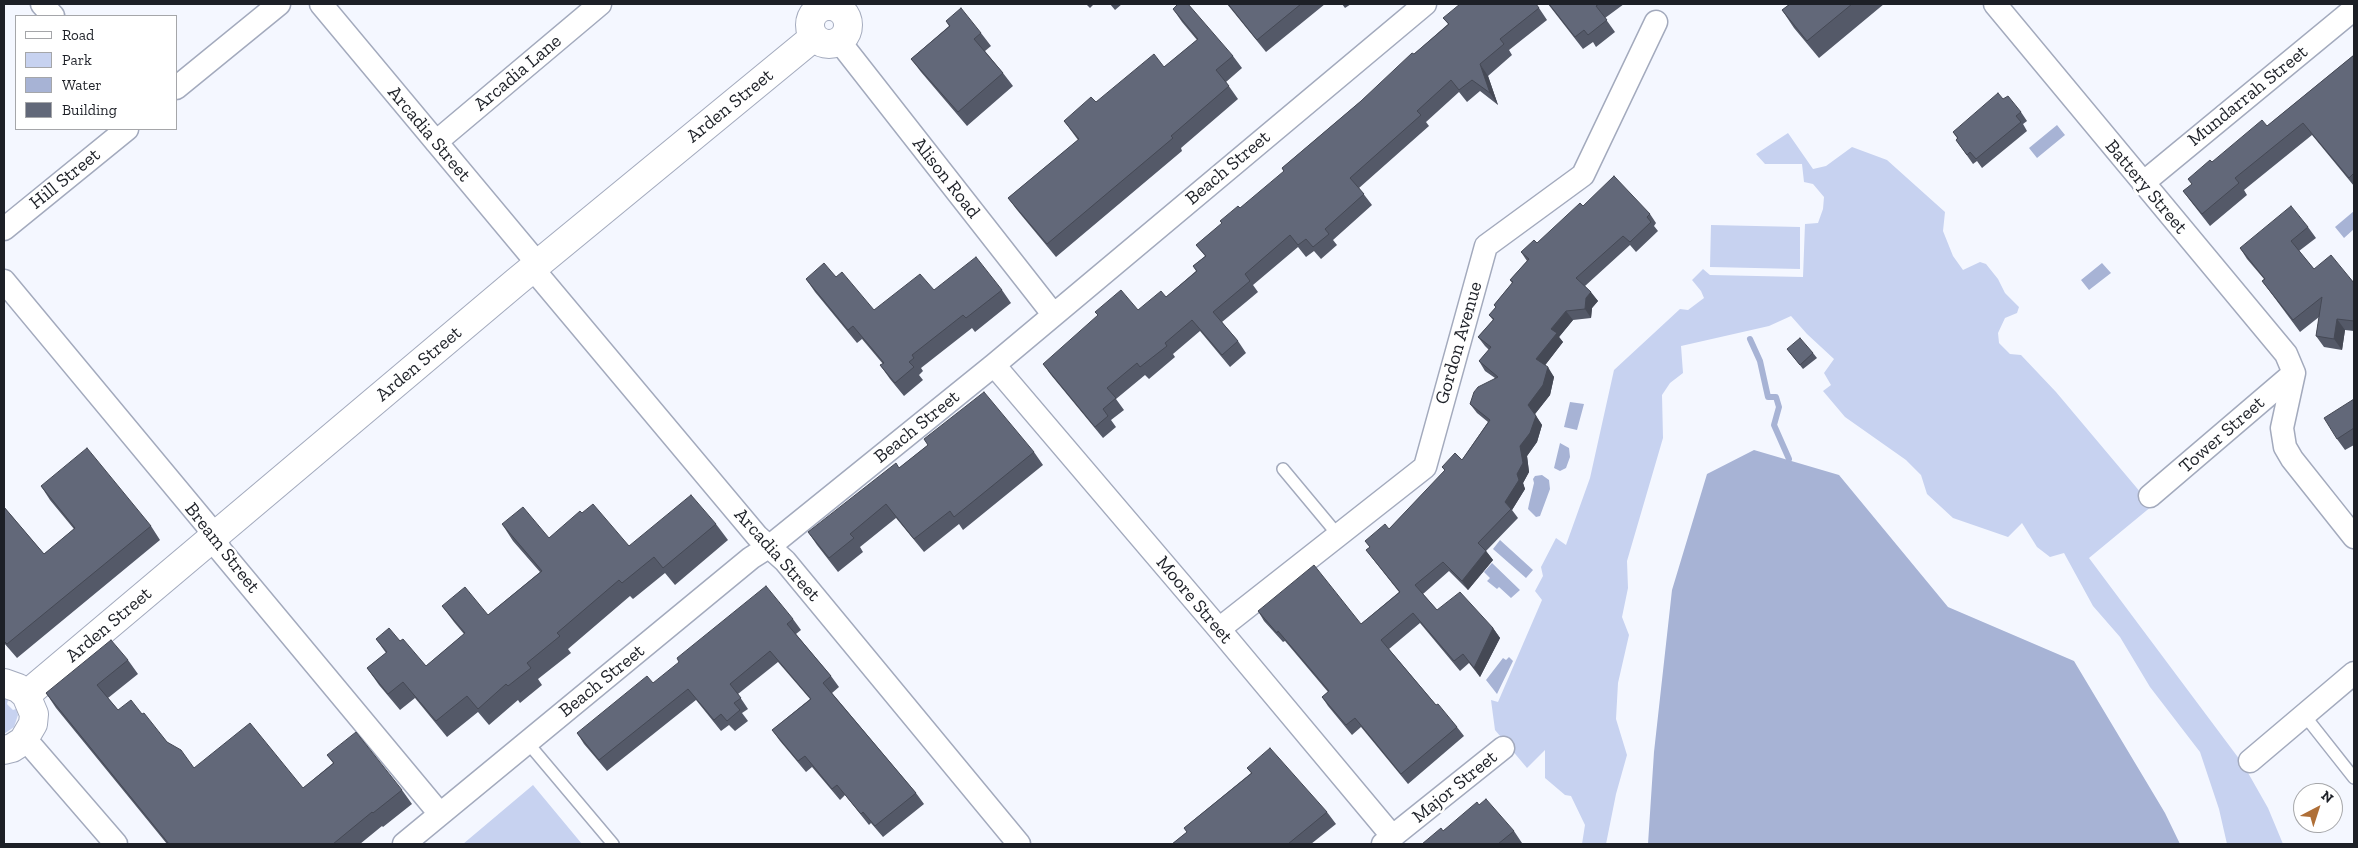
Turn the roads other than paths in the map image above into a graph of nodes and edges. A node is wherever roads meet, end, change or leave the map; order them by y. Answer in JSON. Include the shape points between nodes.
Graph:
{"nodes":[{"id":1,"x":42,"y":4,"type":"edge"},
{"id":2,"x":279,"y":4,"type":"edge"},
{"id":3,"x":320,"y":4,"type":"edge"},
{"id":4,"x":1425,"y":4,"type":"edge"},
{"id":5,"x":1995,"y":4,"type":"edge"},
{"id":6,"x":832,"y":7,"type":"edge"},
{"id":7,"x":587,"y":8,"type":"edge"},
{"id":8,"x":2354,"y":9,"type":"edge"},
{"id":9,"x":52,"y":15,"type":"edge"},
{"id":10,"x":1656,"y":22,"type":"dead end"},
{"id":11,"x":827,"y":39,"type":"junction"},
{"id":12,"x":178,"y":86,"type":"edge"},
{"id":13,"x":126,"y":130,"type":"edge"},
{"id":14,"x":436,"y":142,"type":"junction"},
{"id":15,"x":2142,"y":183,"type":"junction"},
{"id":16,"x":4,"y":228,"type":"edge"},
{"id":17,"x":535,"y":266,"type":"junction"},
{"id":18,"x":4,"y":282,"type":"edge"},
{"id":19,"x":1053,"y":314,"type":"junction"},
{"id":20,"x":994,"y":365,"type":"junction"},
{"id":21,"x":2294,"y":373,"type":"junction"},
{"id":22,"x":1283,"y":469,"type":"dead end"},
{"id":23,"x":2150,"y":496,"type":"dead end"},
{"id":24,"x":1338,"y":535,"type":"junction"},
{"id":25,"x":214,"y":537,"type":"junction"},
{"id":26,"x":2354,"y":538,"type":"edge"},
{"id":27,"x":770,"y":546,"type":"junction"},
{"id":28,"x":1219,"y":628,"type":"junction"},
{"id":29,"x":2354,"y":673,"type":"edge"},
{"id":30,"x":15,"y":689,"type":"edge"},
{"id":31,"x":2305,"y":716,"type":"junction"},
{"id":32,"x":527,"y":742,"type":"junction"},
{"id":33,"x":13,"y":746,"type":"edge"},
{"id":34,"x":1503,"y":748,"type":"dead end"},
{"id":35,"x":2250,"y":761,"type":"dead end"},
{"id":36,"x":2354,"y":778,"type":"edge"},
{"id":37,"x":440,"y":814,"type":"junction"},
{"id":38,"x":1388,"y":840,"type":"edge"},
{"id":39,"x":116,"y":844,"type":"edge"},
{"id":40,"x":404,"y":844,"type":"edge"},
{"id":41,"x":614,"y":844,"type":"edge"},
{"id":42,"x":1018,"y":844,"type":"edge"}],
"edges":[{"from":1,"to":9,"type":"street"},
{"from":2,"to":12,"type":"street"},
{"from":3,"to":14,"type":"street","name":"Arcadia Street"},
{"from":4,"to":19,"type":"street","name":"Beach Street"},
{"from":5,"to":15,"type":"street","name":"Battery Street"},
{"from":6,"to":11,"type":"main road","via":[[810,22]]},
{"from":7,"to":14,"type":"street","name":"Arcadia Lane"},
{"from":8,"to":15,"type":"street","name":"Mundarrah Street"},
{"from":10,"to":24,"type":"street","name":"Gordon Avenue","via":[[1583,175],[1486,246],[1425,467]]},
{"from":11,"to":17,"type":"main road","name":"Arden Street"},
{"from":11,"to":19,"type":"street","name":"Alison Road"},
{"from":13,"to":16,"type":"street","name":"Hill Street"},
{"from":14,"to":17,"type":"street","name":"Arcadia Street"},
{"from":15,"to":21,"type":"street","name":"Battery Street","via":[[2286,354]]},
{"from":17,"to":25,"type":"main road","name":"Arden Street"},
{"from":17,"to":27,"type":"street","name":"Arcadia Street","via":[[757,536]]},
{"from":18,"to":25,"type":"street","name":"Bream Street"},
{"from":19,"to":20,"type":"street","name":"Beach Street"},
{"from":20,"to":27,"type":"street","name":"Beach Street"},
{"from":20,"to":28,"type":"street","name":"Moore Street"},
{"from":21,"to":23,"type":"street","name":"Tower Street"},
{"from":21,"to":26,"type":"street","via":[[2282,428],[2285,446]]},
{"from":22,"to":24,"type":"lane"},
{"from":24,"to":28,"type":"street","name":"Gordon Avenue"},
{"from":25,"to":30,"type":"main road","name":"Arden Street"},
{"from":25,"to":37,"type":"street","name":"Bream Street","via":[[222,551]]},
{"from":27,"to":32,"type":"street","name":"Beach Street","via":[[751,558]]},
{"from":27,"to":42,"type":"street","name":"Arcadia Street"},
{"from":28,"to":38,"type":"street","name":"Moore Street"},
{"from":29,"to":31,"type":"street"},
{"from":30,"to":33,"type":"main road","via":[[31,704],[33,724]]},
{"from":31,"to":35,"type":"street"},
{"from":31,"to":36,"type":"lane"},
{"from":32,"to":37,"type":"street","name":"Beach Street"},
{"from":32,"to":41,"type":"lane"},
{"from":33,"to":39,"type":"street","via":[[33,748]]},
{"from":34,"to":38,"type":"street","name":"Major Street"},
{"from":37,"to":40,"type":"street","name":"Beach Street"}]}
